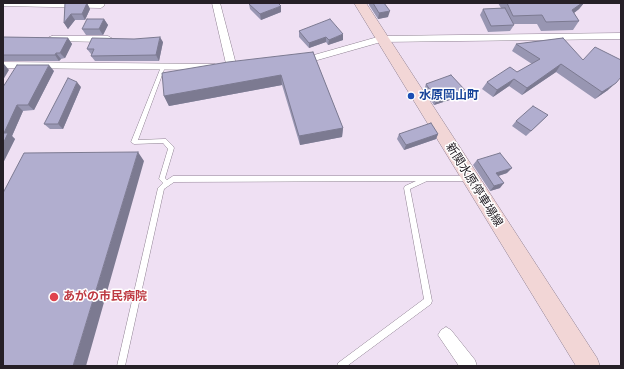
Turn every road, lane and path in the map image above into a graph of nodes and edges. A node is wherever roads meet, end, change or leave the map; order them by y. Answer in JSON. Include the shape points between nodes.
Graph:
{"nodes":[{"id":1,"x":216,"y":3,"type":"edge"},
{"id":2,"x":360,"y":3,"type":"edge"},
{"id":3,"x":3,"y":4,"type":"edge"},
{"id":4,"x":101,"y":4,"type":"dead end"},
{"id":5,"x":621,"y":36,"type":"edge"},
{"id":6,"x":40,"y":39,"type":"edge"},
{"id":7,"x":381,"y":39,"type":"junction"},
{"id":8,"x":114,"y":40,"type":"edge"},
{"id":9,"x":292,"y":61,"type":"edge"},
{"id":10,"x":3,"y":65,"type":"edge"},
{"id":11,"x":19,"y":65,"type":"junction"},
{"id":12,"x":163,"y":67,"type":"junction"},
{"id":13,"x":11,"y":78,"type":"edge"},
{"id":14,"x":426,"y":178,"type":"junction"},
{"id":15,"x":470,"y":178,"type":"junction"},
{"id":16,"x":167,"y":184,"type":"junction"},
{"id":17,"x":446,"y":335,"type":"dead end"},
{"id":18,"x":121,"y":366,"type":"edge"},
{"id":19,"x":341,"y":366,"type":"edge"},
{"id":20,"x":469,"y":366,"type":"edge"},
{"id":21,"x":589,"y":366,"type":"edge"}],
"edges":[{"from":1,"to":12,"type":"street","via":[[236,67]]},
{"from":2,"to":7,"type":"main road","name":"新関水原停車場線"},
{"from":3,"to":4,"type":"street"},
{"from":5,"to":7,"type":"street"},
{"from":6,"to":8,"type":"street"},
{"from":7,"to":9,"type":"street","via":[[314,58]]},
{"from":7,"to":15,"type":"main road","name":"新関水原停車場線"},
{"from":10,"to":11,"type":"street"},
{"from":11,"to":12,"type":"street"},
{"from":11,"to":13,"type":"street"},
{"from":12,"to":16,"type":"lane","via":[[134,142],[164,141],[171,148],[162,179]]},
{"from":14,"to":15,"type":"lane"},
{"from":14,"to":16,"type":"lane","via":[[173,179]]},
{"from":14,"to":19,"type":"lane","via":[[407,188],[428,301]]},
{"from":15,"to":21,"type":"main road","name":"新関水原停車場線"},
{"from":16,"to":18,"type":"lane","via":[[161,188]]},
{"from":17,"to":20,"type":"street"}]}
